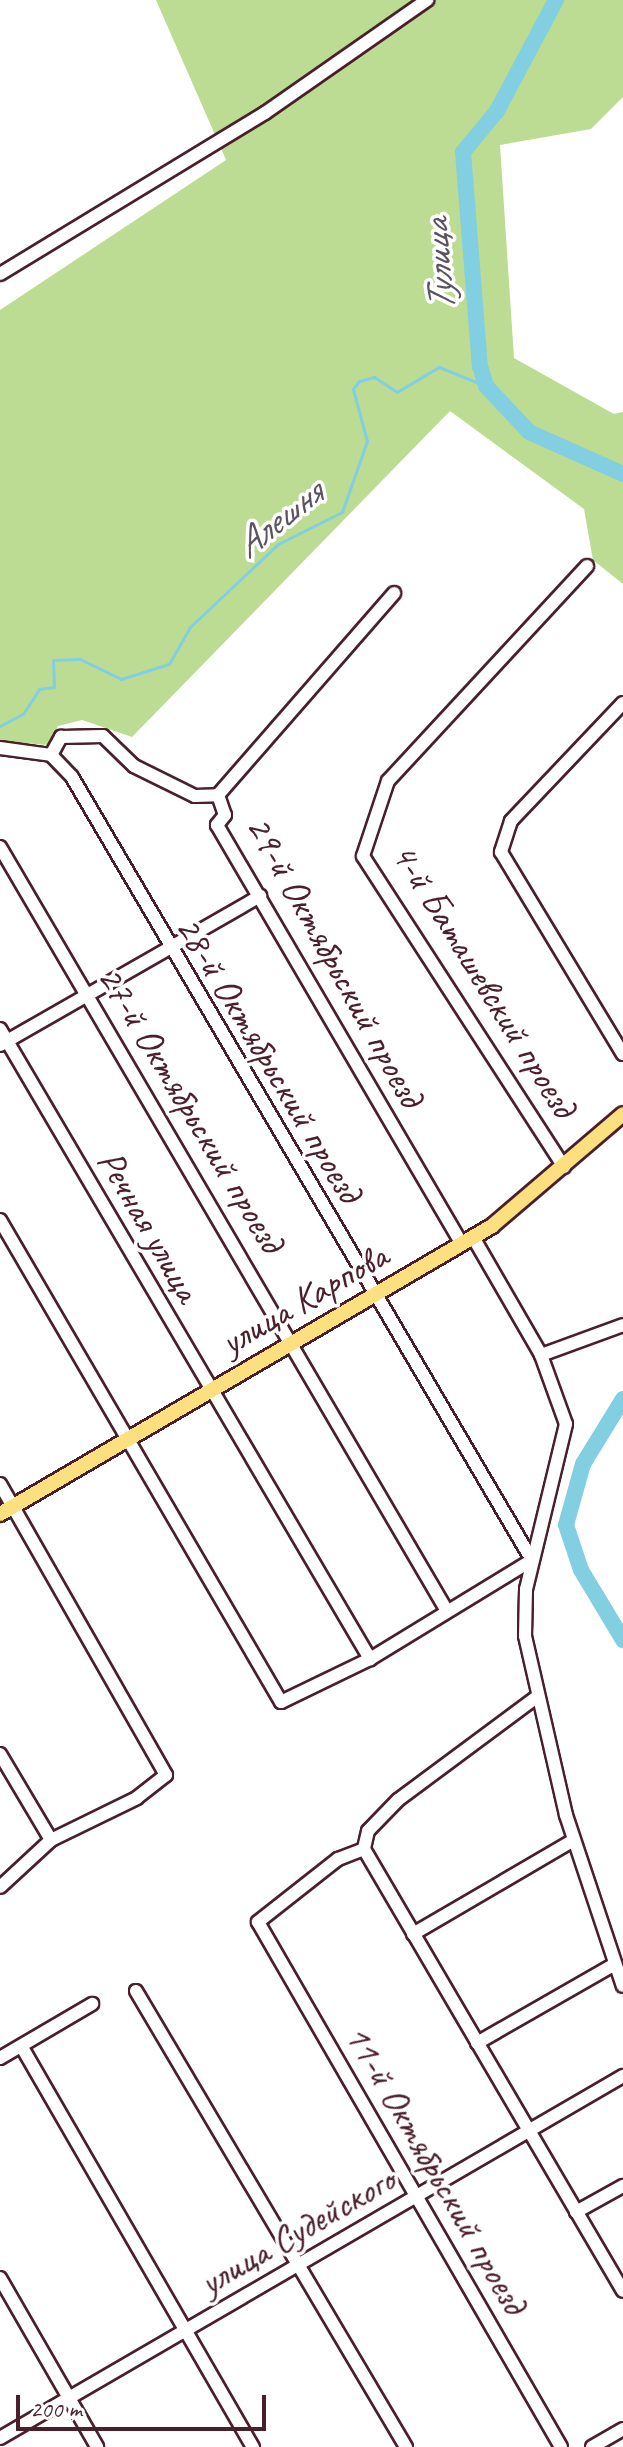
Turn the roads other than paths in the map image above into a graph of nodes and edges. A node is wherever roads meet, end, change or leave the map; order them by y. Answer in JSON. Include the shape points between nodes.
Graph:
{"nodes":[{"id":1,"x":427,"y":0,"type":"edge"},
{"id":2,"x":0,"y":274,"type":"edge"},
{"id":3,"x":587,"y":566,"type":"dead end"},
{"id":4,"x":394,"y":593,"type":"dead end"},
{"id":5,"x":623,"y":703,"type":"edge"},
{"id":6,"x":0,"y":748,"type":"edge"},
{"id":7,"x":51,"y":755,"type":"junction"},
{"id":8,"x":218,"y":795,"type":"junction"},
{"id":9,"x":0,"y":847,"type":"edge"},
{"id":10,"x":260,"y":896,"type":"junction"},
{"id":11,"x":166,"y":948,"type":"junction"},
{"id":12,"x":87,"y":994,"type":"junction"},
{"id":13,"x":2,"y":1038,"type":"edge"},
{"id":14,"x":623,"y":1054,"type":"edge"},
{"id":15,"x":623,"y":1114,"type":"edge"},
{"id":16,"x":564,"y":1167,"type":"junction"},
{"id":17,"x":0,"y":1220,"type":"edge"},
{"id":18,"x":468,"y":1241,"type":"junction"},
{"id":19,"x":374,"y":1295,"type":"junction"},
{"id":20,"x":623,"y":1325,"type":"edge"},
{"id":21,"x":293,"y":1343,"type":"junction"},
{"id":22,"x":541,"y":1355,"type":"junction"},
{"id":23,"x":211,"y":1391,"type":"junction"},
{"id":24,"x":130,"y":1440,"type":"junction"},
{"id":25,"x":0,"y":1484,"type":"edge"},
{"id":26,"x":6,"y":1510,"type":"edge"},
{"id":27,"x":532,"y":1560,"type":"junction"},
{"id":28,"x":447,"y":1611,"type":"junction"},
{"id":29,"x":370,"y":1659,"type":"junction"},
{"id":30,"x":538,"y":1696,"type":"junction"},
{"id":31,"x":0,"y":1754,"type":"edge"},
{"id":32,"x":51,"y":1840,"type":"junction"},
{"id":33,"x":574,"y":1840,"type":"junction"},
{"id":34,"x":364,"y":1849,"type":"junction"},
{"id":35,"x":0,"y":1887,"type":"edge"},
{"id":36,"x":413,"y":1934,"type":"junction"},
{"id":37,"x":615,"y":1964,"type":"junction"},
{"id":38,"x":623,"y":1986,"type":"edge"},
{"id":39,"x":136,"y":1991,"type":"dead end"},
{"id":40,"x":92,"y":2004,"type":"dead end"},
{"id":41,"x":477,"y":2043,"type":"junction"},
{"id":42,"x":23,"y":2049,"type":"junction"},
{"id":43,"x":0,"y":2058,"type":"edge"},
{"id":44,"x":623,"y":2076,"type":"edge"},
{"id":45,"x":528,"y":2131,"type":"junction"},
{"id":46,"x":623,"y":2186,"type":"edge"},
{"id":47,"x":419,"y":2195,"type":"junction"},
{"id":48,"x":576,"y":2212,"type":"junction"},
{"id":49,"x":301,"y":2262,"type":"junction"},
{"id":50,"x":0,"y":2278,"type":"edge"},
{"id":51,"x":623,"y":2291,"type":"edge"},
{"id":52,"x":186,"y":2330,"type":"junction"},
{"id":53,"x":70,"y":2397,"type":"junction"},
{"id":54,"x":623,"y":2429,"type":"edge"},
{"id":55,"x":0,"y":2438,"type":"edge"},
{"id":56,"x":97,"y":2447,"type":"edge"},
{"id":57,"x":253,"y":2447,"type":"edge"},
{"id":58,"x":406,"y":2447,"type":"edge"},
{"id":59,"x":561,"y":2447,"type":"edge"},
{"id":60,"x":592,"y":2447,"type":"edge"}],
"edges":[{"from":1,"to":2,"type":"street","via":[[265,113]]},
{"from":3,"to":16,"type":"street","name":"4-й Баташевский проезд","via":[[388,781],[363,856]]},
{"from":4,"to":8,"type":"street"},
{"from":5,"to":14,"type":"street","via":[[511,821],[501,852]]},
{"from":6,"to":7,"type":"street"},
{"from":7,"to":8,"type":"street","name":"29-й Октябрьский проезд","via":[[61,737],[103,736],[134,766],[195,796]]},
{"from":7,"to":11,"type":"street","name":"28-й Октябрьский проезд","via":[[72,777]]},
{"from":8,"to":10,"type":"street","name":"29-й Октябрьский проезд","via":[[225,815],[217,825]]},
{"from":9,"to":12,"type":"street","name":"27-й Октябрьский проезд"},
{"from":10,"to":11,"type":"street"},
{"from":10,"to":18,"type":"street","name":"29-й Октябрьский проезд"},
{"from":11,"to":12,"type":"street"},
{"from":11,"to":19,"type":"street","name":"28-й Октябрьский проезд"},
{"from":12,"to":13,"type":"street"},
{"from":12,"to":21,"type":"street","name":"27-й Октябрьский проезд"},
{"from":13,"to":23,"type":"street","name":"Речная улица"},
{"from":15,"to":16,"type":"main road","name":"улица Карпова"},
{"from":16,"to":18,"type":"main road","name":"улица Карпова"},
{"from":17,"to":24,"type":"street"},
{"from":18,"to":19,"type":"main road","name":"улица Карпова"},
{"from":18,"to":22,"type":"street","name":"29-й Октябрьский проезд"},
{"from":19,"to":21,"type":"main road","name":"улица Карпова"},
{"from":19,"to":27,"type":"street","name":"28-й Октябрьский проезд"},
{"from":20,"to":22,"type":"street"},
{"from":21,"to":23,"type":"main road","name":"улица Карпова"},
{"from":21,"to":28,"type":"street","name":"27-й Октябрьский проезд"},
{"from":22,"to":27,"type":"street","name":"29-й Октябрьский проезд","via":[[566,1424]]},
{"from":23,"to":24,"type":"main road","name":"улица Карпова"},
{"from":23,"to":29,"type":"street","name":"Речная улица"},
{"from":24,"to":26,"type":"main road","name":"улица Карпова"},
{"from":24,"to":29,"type":"street","via":[[281,1702]]},
{"from":25,"to":26,"type":"street"},
{"from":26,"to":32,"type":"street","via":[[166,1775],[137,1798]]},
{"from":27,"to":28,"type":"street"},
{"from":27,"to":30,"type":"street","via":[[525,1636]]},
{"from":28,"to":29,"type":"street"},
{"from":30,"to":33,"type":"street"},
{"from":30,"to":34,"type":"street","via":[[398,1800],[368,1831]]},
{"from":31,"to":32,"type":"street"},
{"from":32,"to":35,"type":"street"},
{"from":33,"to":36,"type":"street"},
{"from":33,"to":37,"type":"street"},
{"from":34,"to":36,"type":"street"},
{"from":34,"to":47,"type":"street","name":"11-й Октябрьский проезд","via":[[338,1859],[258,1922]]},
{"from":36,"to":41,"type":"street"},
{"from":37,"to":38,"type":"street"},
{"from":37,"to":41,"type":"street"},
{"from":39,"to":49,"type":"street"},
{"from":40,"to":42,"type":"street"},
{"from":41,"to":45,"type":"street"},
{"from":42,"to":43,"type":"street"},
{"from":42,"to":52,"type":"street"},
{"from":44,"to":45,"type":"street","name":"улица Судейского"},
{"from":45,"to":47,"type":"street","name":"улица Судейского"},
{"from":45,"to":48,"type":"street"},
{"from":46,"to":48,"type":"street"},
{"from":47,"to":49,"type":"street","name":"улица Судейского"},
{"from":47,"to":59,"type":"street","name":"11-й Октябрьский проезд"},
{"from":48,"to":51,"type":"street"},
{"from":49,"to":52,"type":"street","name":"улица Судейского"},
{"from":49,"to":58,"type":"street"},
{"from":50,"to":53,"type":"street"},
{"from":52,"to":53,"type":"street","name":"улица Судейского"},
{"from":52,"to":57,"type":"street"},
{"from":53,"to":55,"type":"street","name":"улица Судейского"},
{"from":53,"to":56,"type":"street"},
{"from":54,"to":60,"type":"street"}]}
